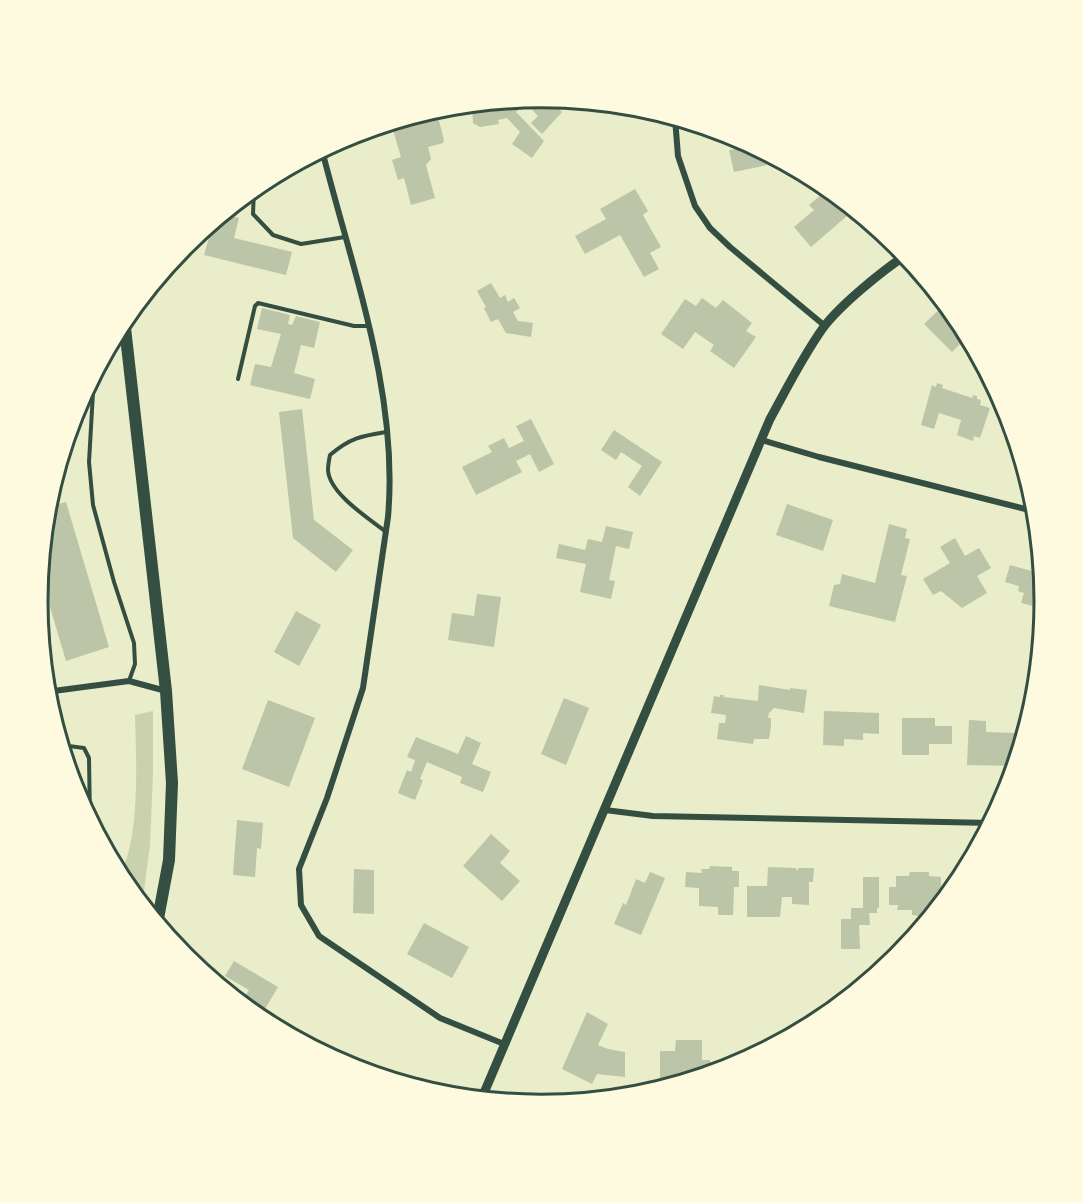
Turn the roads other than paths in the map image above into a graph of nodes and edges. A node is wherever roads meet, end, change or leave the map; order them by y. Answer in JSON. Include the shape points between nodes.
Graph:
{"nodes":[{"id":1,"x":676,"y":127,"type":"edge"},
{"id":2,"x":324,"y":158,"type":"edge"},
{"id":3,"x":254,"y":201,"type":"edge"},
{"id":4,"x":345,"y":237,"type":"junction"},
{"id":5,"x":898,"y":261,"type":"edge"},
{"id":6,"x":370,"y":326,"type":"junction"},
{"id":7,"x":825,"y":326,"type":"junction"},
{"id":8,"x":126,"y":336,"type":"edge"},
{"id":9,"x":238,"y":379,"type":"dead end"},
{"id":10,"x":93,"y":398,"type":"edge"},
{"id":11,"x":387,"y":431,"type":"junction"},
{"id":12,"x":762,"y":440,"type":"junction"},
{"id":13,"x":1027,"y":509,"type":"edge"},
{"id":14,"x":386,"y":532,"type":"junction"},
{"id":15,"x":129,"y":681,"type":"junction"},
{"id":16,"x":56,"y":691,"type":"edge"},
{"id":17,"x":166,"y":691,"type":"junction"},
{"id":18,"x":70,"y":746,"type":"edge"},
{"id":19,"x":90,"y":798,"type":"edge"},
{"id":20,"x":605,"y":810,"type":"junction"},
{"id":21,"x":982,"y":823,"type":"edge"},
{"id":22,"x":159,"y":913,"type":"edge"},
{"id":23,"x":504,"y":1044,"type":"junction"},
{"id":24,"x":484,"y":1092,"type":"edge"}],
"edges":[{"from":1,"to":7,"type":"street","via":[[678,156],[695,206],[705,220],[730,247]]},
{"from":2,"to":4,"type":"street"},
{"from":3,"to":4,"type":"lane","via":[[253,214],[273,235],[301,244]]},
{"from":4,"to":6,"type":"street"},
{"from":5,"to":7,"type":"street"},
{"from":6,"to":9,"type":"lane","via":[[354,326],[258,303]]},
{"from":6,"to":11,"type":"street"},
{"from":7,"to":12,"type":"street","via":[[796,370]]},
{"from":8,"to":17,"type":"main road"},
{"from":10,"to":15,"type":"lane","via":[[89,462],[93,505],[134,643],[135,664]]},
{"from":11,"to":14,"type":"street","via":[[391,490]]},
{"from":11,"to":14,"type":"lane","via":[[344,443],[330,455],[328,471],[337,491]]},
{"from":12,"to":13,"type":"street"},
{"from":12,"to":20,"type":"street"},
{"from":14,"to":23,"type":"street","via":[[363,688],[299,868],[301,905],[319,936],[440,1018]]},
{"from":15,"to":16,"type":"street"},
{"from":15,"to":17,"type":"street"},
{"from":17,"to":22,"type":"main road","via":[[172,783],[169,860]]},
{"from":18,"to":19,"type":"lane","via":[[84,748],[89,758]]},
{"from":20,"to":21,"type":"street","via":[[653,816]]},
{"from":20,"to":23,"type":"street"},
{"from":23,"to":24,"type":"street"}]}
